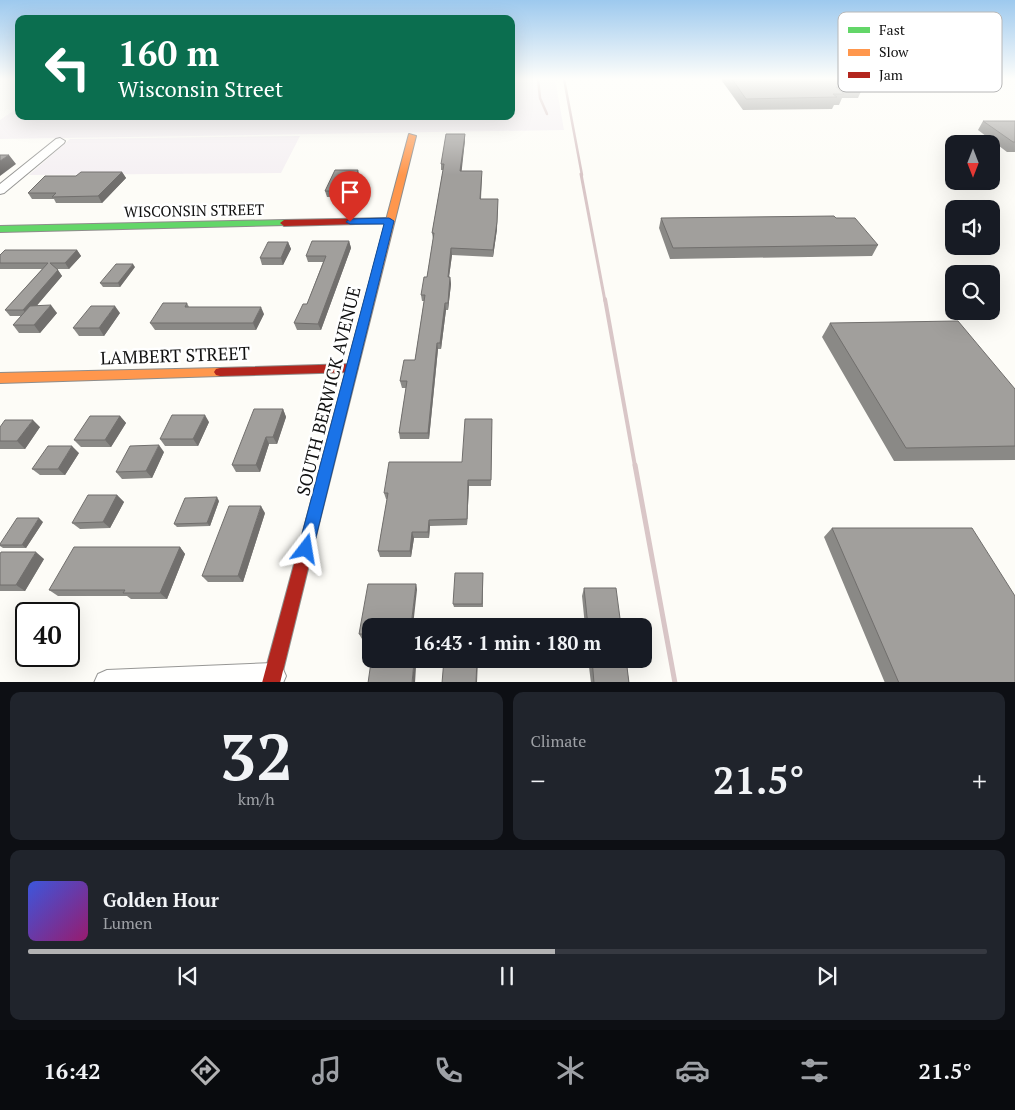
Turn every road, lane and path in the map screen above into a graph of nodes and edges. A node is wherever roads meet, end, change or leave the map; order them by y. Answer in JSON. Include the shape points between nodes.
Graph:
{"nodes":[{"id":1,"x":412,"y":136,"type":"dead end"},
{"id":2,"x":60,"y":141,"type":"dead end"},
{"id":3,"x":0,"y":190,"type":"edge"},
{"id":4,"x":389,"y":221,"type":"junction"},
{"id":5,"x":0,"y":229,"type":"edge"},
{"id":6,"x":352,"y":368,"type":"junction"},
{"id":7,"x":0,"y":378,"type":"edge"},
{"id":8,"x":272,"y":679,"type":"edge"},
{"id":9,"x":107,"y":682,"type":"edge"}],
"edges":[{"from":1,"to":4,"type":"street","name":"SOUTH BERWICK AVENUE"},
{"from":2,"to":3,"type":"street"},
{"from":4,"to":5,"type":"street","name":"WISCONSIN STREET"},
{"from":4,"to":6,"type":"street","name":"SOUTH BERWICK AVENUE"},
{"from":6,"to":7,"type":"street","name":"LAMBERT STREET"},
{"from":6,"to":8,"type":"street","name":"SOUTH BERWICK AVENUE"},
{"from":8,"to":9,"type":"street"}]}
